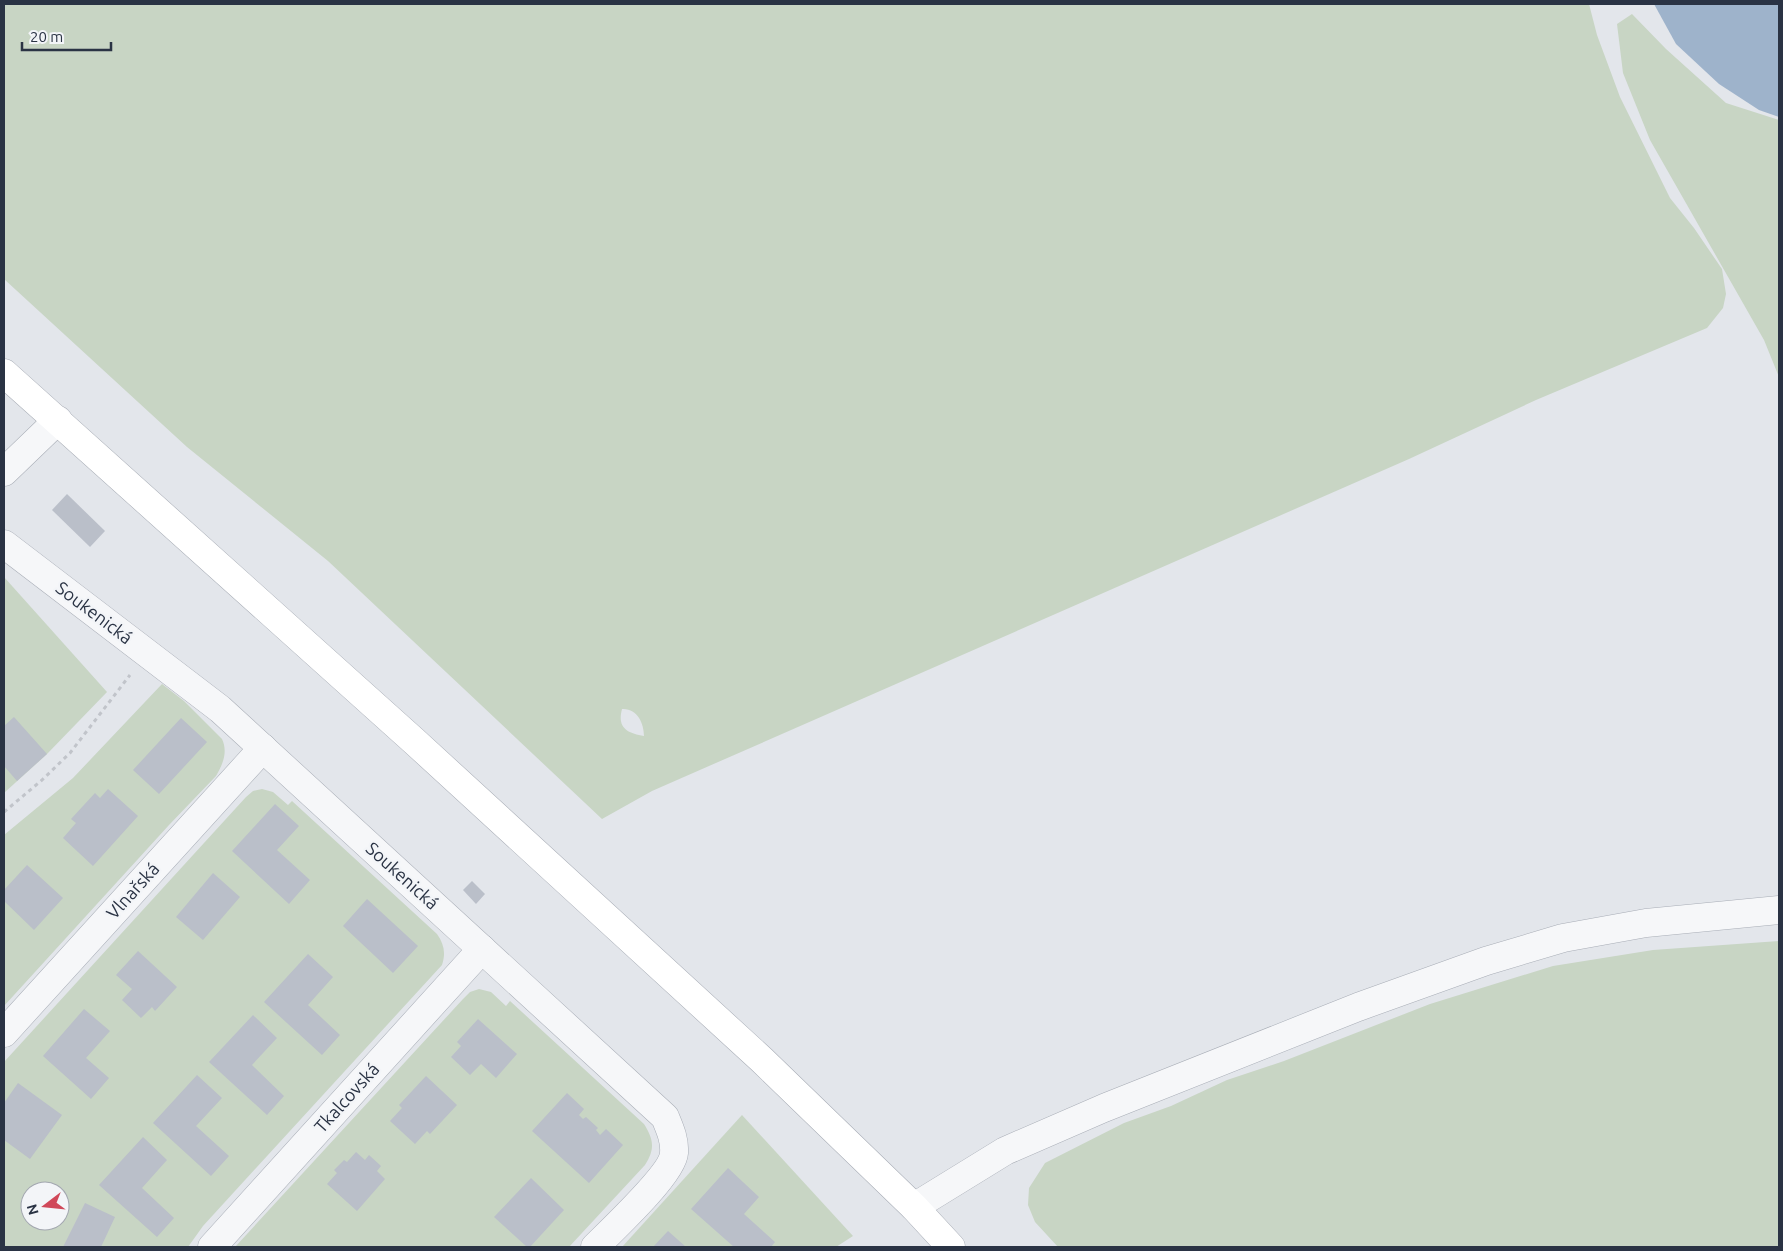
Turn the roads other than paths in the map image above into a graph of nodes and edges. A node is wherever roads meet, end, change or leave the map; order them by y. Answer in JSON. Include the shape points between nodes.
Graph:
{"nodes":[{"id":1,"x":4,"y":373,"type":"edge"},
{"id":2,"x":58,"y":420,"type":"junction"},
{"id":3,"x":4,"y":472,"type":"edge"},
{"id":4,"x":4,"y":544,"type":"edge"},
{"id":5,"x":263,"y":748,"type":"junction"},
{"id":6,"x":1779,"y":910,"type":"edge"},
{"id":7,"x":482,"y":949,"type":"junction"},
{"id":8,"x":4,"y":1033,"type":"edge"},
{"id":9,"x":914,"y":1206,"type":"junction"},
{"id":10,"x":212,"y":1247,"type":"edge"},
{"id":11,"x":596,"y":1247,"type":"edge"},
{"id":12,"x":951,"y":1247,"type":"edge"}],
"edges":[{"from":1,"to":2,"type":"main road"},
{"from":2,"to":3,"type":"street"},
{"from":2,"to":9,"type":"main road","via":[[762,1060]]},
{"from":4,"to":5,"type":"street","name":"Soukenická","via":[[220,708]]},
{"from":5,"to":7,"type":"street","name":"Soukenická"},
{"from":5,"to":8,"type":"street","name":"Vlnařská"},
{"from":6,"to":9,"type":"street","via":[[1646,922],[1564,938],[1486,961],[1358,1007],[1104,1108],[1005,1151]]},
{"from":7,"to":10,"type":"street","name":"Tkalcovská"},
{"from":7,"to":11,"type":"street","name":"Soukenická","via":[[665,1117],[674,1138],[674,1156],[663,1176]]},
{"from":9,"to":12,"type":"main road"}]}
